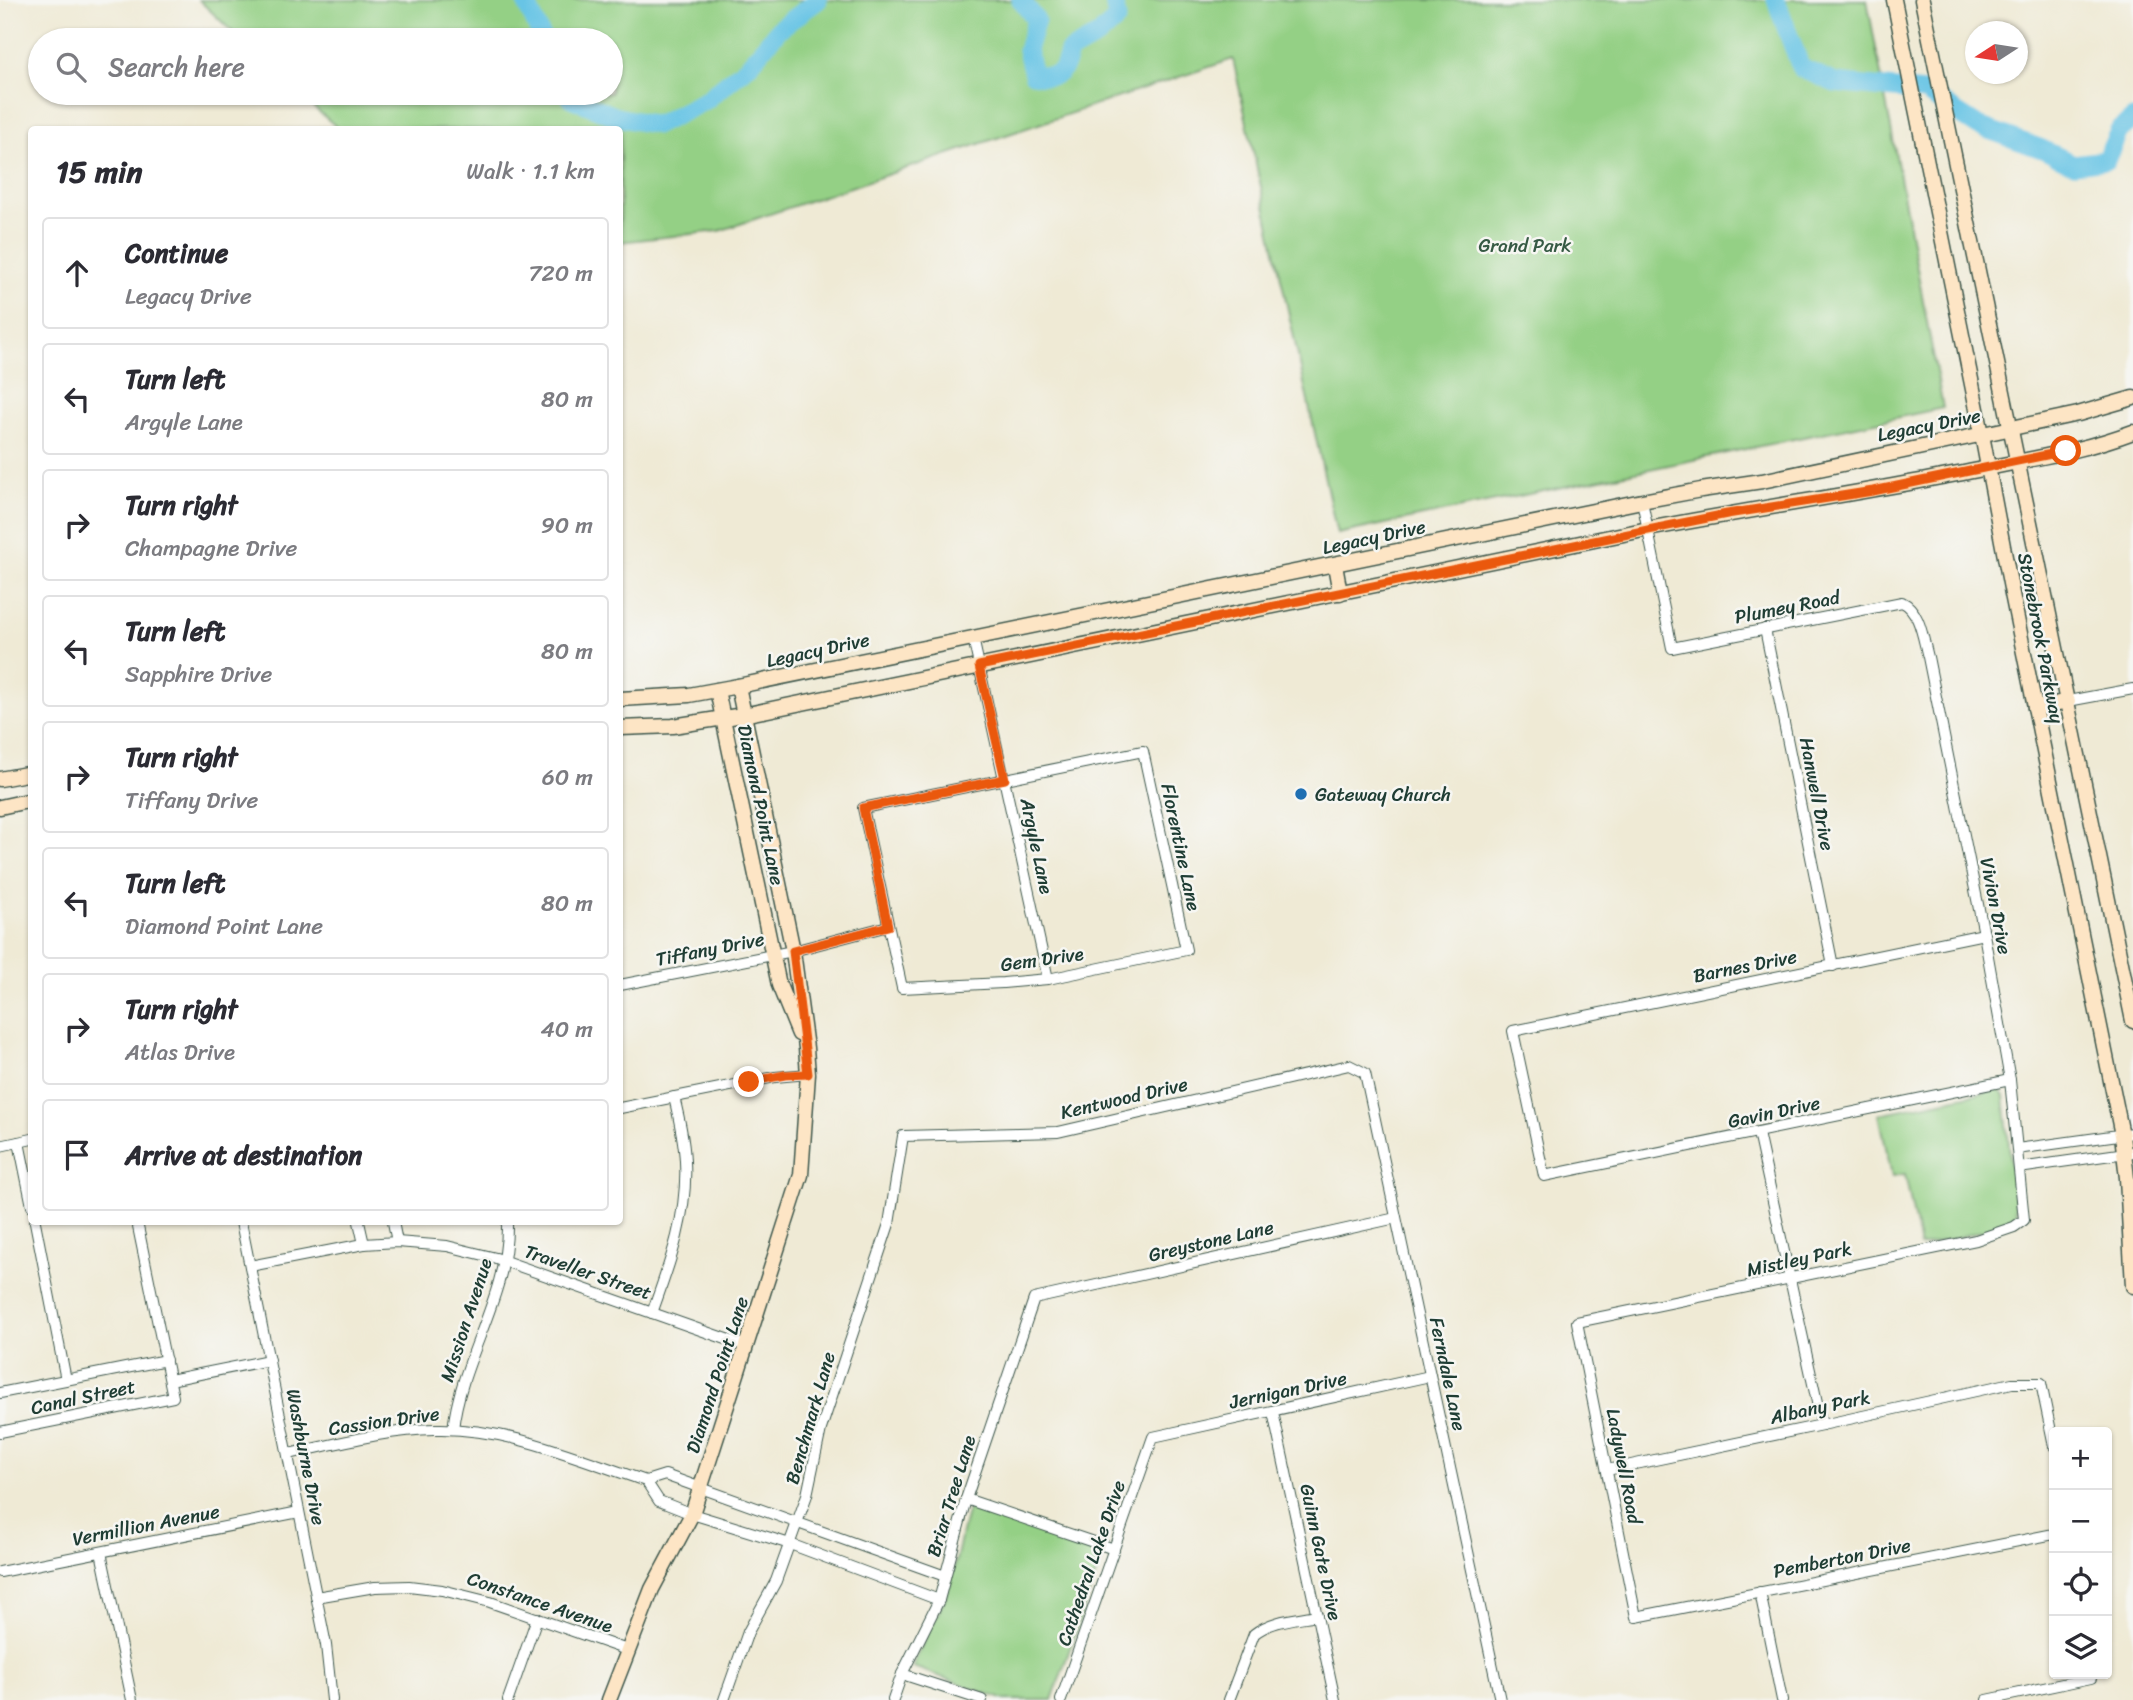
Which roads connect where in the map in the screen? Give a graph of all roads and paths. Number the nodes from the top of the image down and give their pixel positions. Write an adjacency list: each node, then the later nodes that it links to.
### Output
1 (1894, 0): 6 (main road, Stonebrook Parkway)
2 (1922, 0): 4 (main road, Stonebrook Parkway)
3 (2133, 398): 4 (main road, Legacy Drive)
4 (2010, 429): 6 (main road, Legacy Drive); 7 (main road, Stonebrook Parkway)
5 (2133, 432): 7 (main road)
6 (1982, 434): 8 (main road, Stonebrook Parkway); 9 (main road, Legacy Drive)
7 (2017, 462): 8 (main road); 21 (main road, Stonebrook Parkway)
8 (1989, 468): 10 (main road); 22 (main road, Stonebrook Parkway)
9 (1642, 501): 10 (street); 11 (main road, Legacy Drive)
10 (1648, 530): 12 (main road); 14 (street, Plumey Road)
11 (1335, 565): 12 (main road); 15 (main road, Legacy Drive)
12 (1340, 593): 16 (main road)
13 (1908, 604): 14 (street, Plumey Road); 32 (street, Vivion Drive)
14 (1765, 629): 36 (street, Hanwell Drive)
15 (974, 638): 16 (street, Argyle Lane); 17 (main road, Legacy Drive)
16 (979, 666): 23 (main road); 28 (street, Argyle Lane)
17 (738, 686): 19 (main road, Legacy Drive); 23 (main road, Diamond Point Lane)
18 (2133, 689): 21 (street)
19 (717, 690): 20 (main road, Legacy Drive); 24 (main road, Diamond Point Lane)
20 (623, 699)
21 (2068, 701): 22 (main road); 39 (main road, Stonebrook Parkway)
22 (2035, 708): 47 (main road, Stonebrook Parkway)
23 (743, 715): 24 (main road); 34 (main road, Diamond Point Lane)
24 (723, 719): 25 (main road); 35 (main road, Diamond Point Lane)
25 (623, 729)
26 (28, 774): 27 (main road)
27 (0, 779)
28 (1005, 779): 31 (street); 33 (street, Florentine Lane); 37 (street, Argyle Lane)
29 (28, 801): 30 (main road)
30 (0, 807)
31 (888, 926): 34 (street, Tiffany Drive); 37 (street, Gem Drive)
32 (1984, 934): 36 (street, Barnes Drive); 43 (street, Vivion Drive)
33 (1186, 950): 37 (street, Gem Drive)
34 (793, 951): 35 (street, Tiffany Drive); 40 (main road, Diamond Point Lane)
35 (773, 955): 38 (street, Tiffany Drive); 40 (main road, Diamond Point Lane)
36 (1833, 966): 55 (street, Barnes Drive)
37 (1048, 979)
38 (623, 984)
39 (2133, 1021)
40 (806, 1048): 42 (main road, Diamond Point Lane)
41 (1349, 1065): 48 (street, Kentwood Drive); 57 (street, Ferndale Lane)
42 (808, 1074): 44 (street); 74 (main road, Diamond Point Lane)
43 (2010, 1080): 46 (street, Gavin Drive); 52 (street, Vivion Drive)
44 (674, 1097): 45 (street); 72 (street)
45 (623, 1107)
46 (1758, 1133): 55 (street, Gavin Drive); 69 (street)
47 (2128, 1134): 52 (street); 53 (main road, Stonebrook Parkway)
48 (903, 1136): 94 (street, Benchmark Lane)
49 (28, 1140): 50 (street)
50 (19, 1142): 51 (street); 56 (street)
51 (0, 1146)
52 (2017, 1149): 54 (street, Vivion Drive)
53 (2129, 1153): 54 (street); 70 (main road, Stonebrook Parkway)
54 (2019, 1168): 58 (street, Vivion Drive)
55 (1544, 1177)
56 (28, 1186)
57 (1396, 1218): 71 (street, Greystone Lane); 77 (street, Ferndale Lane)
58 (2024, 1220): 69 (street, Mistley Park)
59 (35, 1225): 78 (street)
60 (138, 1225): 75 (street)
61 (242, 1225): 68 (street, Washburne Drive)
62 (360, 1225): 66 (street)
63 (394, 1225): 65 (street)
64 (507, 1225): 67 (street, Mission Avenue)
65 (397, 1242): 66 (street, Traveller Street); 67 (street, Traveller Street)
66 (364, 1244): 68 (street, Traveller Street)
67 (504, 1261): 72 (street, Traveller Street); 84 (street, Mission Avenue)
68 (250, 1266): 76 (street, Washburne Drive)
69 (1790, 1279): 73 (street, Mistley Park); 82 (street)
70 (2133, 1286)
71 (1034, 1299): 91 (street, Briar Tree Lane)
72 (652, 1313): 74 (street, Traveller Street)
73 (1577, 1322): 88 (street, Ladywell Road)
74 (746, 1346): 90 (main road, Diamond Point Lane)
75 (166, 1360): 78 (street, Canal Street); 79 (street)
76 (269, 1360): 79 (street); 87 (street, Washburne Drive)
77 (1430, 1376): 81 (street, Jernigan Drive); 120 (street, Ferndale Lane)
78 (66, 1380): 80 (street, Canal Street)
79 (170, 1380): 85 (street, Canal Street)
80 (0, 1393)
81 (1273, 1412): 86 (street, Jernigan Drive); 104 (street, Guinn Gate Drive)
82 (1822, 1425): 83 (street, Albany Park); 88 (street, Albany Park)
83 (2050, 1427)
84 (453, 1429): 87 (street, Cassion Drive); 89 (street, Cassion Drive)
85 (0, 1432)
86 (1153, 1437): 97 (street, Cathedral Lake Drive)
87 (288, 1454): 92 (street, Washburne Drive)
88 (1607, 1470): 105 (street, Ladywell Road)
89 (646, 1481): 90 (street, Cassion Drive); 93 (street, Cassion Drive)
90 (700, 1488): 93 (main road, Diamond Point Lane); 94 (street, Cassion Drive)
91 (966, 1499): 97 (street); 100 (street, Briar Tree Lane)
92 (299, 1512): 98 (street, Vermillion Avenue); 102 (street, Washburne Drive)
93 (692, 1514): 96 (street, Cassion Drive); 107 (main road, Diamond Point Lane)
94 (796, 1523): 96 (street, Benchmark Lane); 100 (street, Cassion Drive)
95 (2049, 1535): 101 (street, Pemberton Drive)
96 (790, 1544): 103 (street, Cassion Drive); 114 (street, Benchmark Lane)
97 (1114, 1549): 117 (street, Cathedral Lake Drive)
98 (101, 1552): 99 (street, Vermillion Avenue); 110 (street)
99 (0, 1572)
100 (945, 1576): 103 (street, Briar Tree Lane)
101 (1760, 1592): 105 (street, Pemberton Drive); 121 (street)
102 (317, 1597): 106 (street, Constance Avenue); 111 (street, Washburne Drive)
103 (939, 1600): 108 (street, Briar Tree Lane)
104 (1317, 1615): 118 (street); 119 (street, Guinn Gate Drive)
105 (1636, 1617)
106 (537, 1618): 107 (street, Constance Avenue); 112 (street)
107 (627, 1650): 113 (main road, Diamond Point Lane)
108 (902, 1674): 115 (street, Briar Tree Lane); 116 (street)
109 (2078, 1679): 122 (street)
110 (132, 1700)
111 (332, 1700)
112 (508, 1700)
113 (609, 1700)
114 (724, 1700)
115 (893, 1700)
116 (982, 1700)
117 (1061, 1700)
118 (1229, 1700)
119 (1335, 1700)
120 (1500, 1700)
121 (1782, 1700)
122 (1987, 1700)

